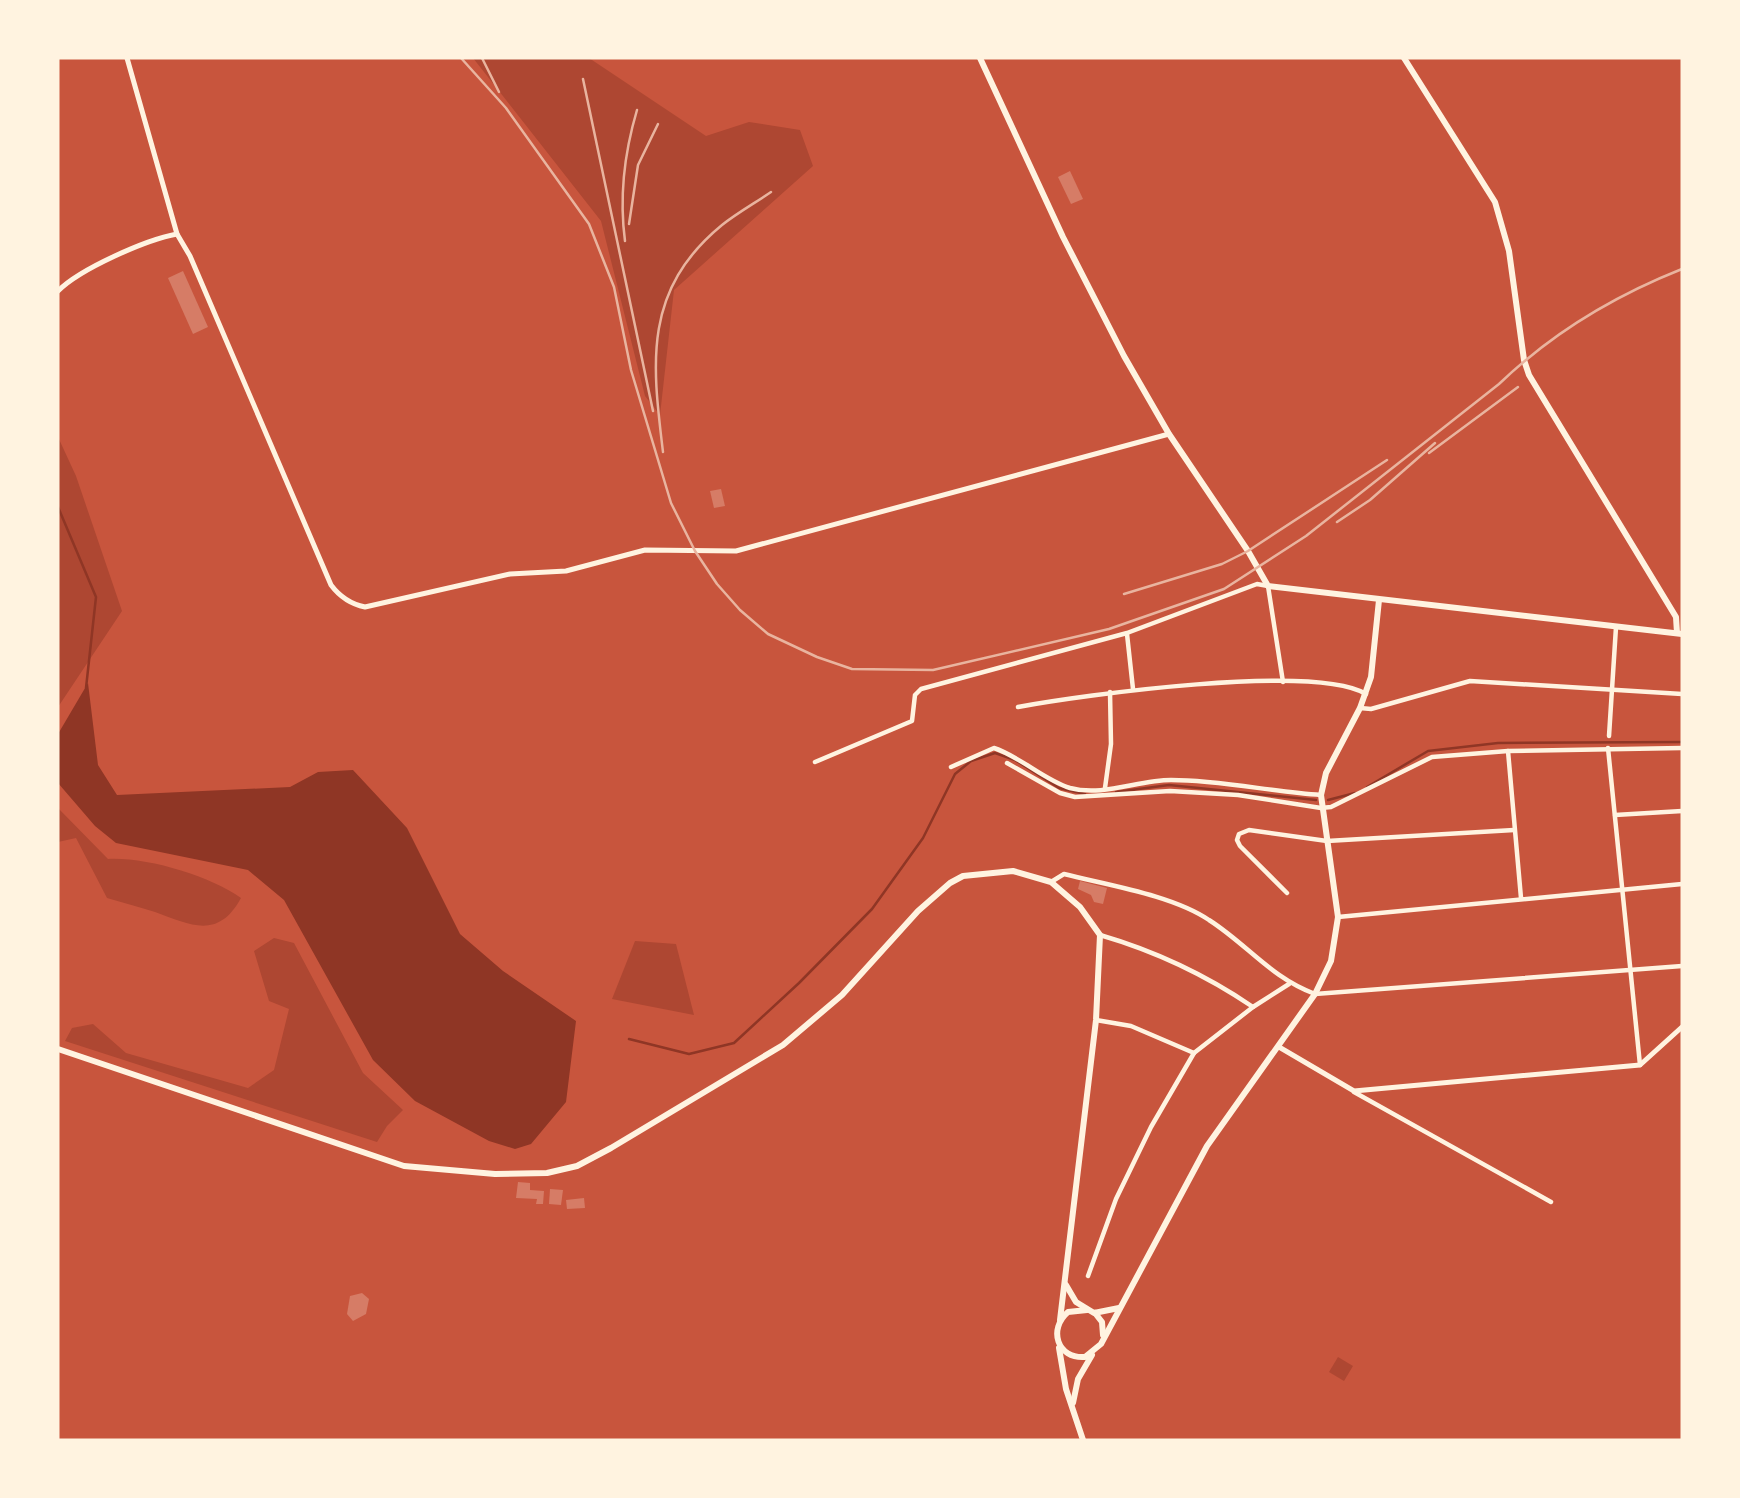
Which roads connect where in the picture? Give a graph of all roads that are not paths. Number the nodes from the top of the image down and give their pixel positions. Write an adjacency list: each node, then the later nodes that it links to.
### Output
1 (127, 58): 4 (street)
2 (980, 58): 6 (main road)
3 (1404, 58): 11 (main road)
4 (177, 234): 5 (street); 6 (street)
5 (58, 291)
6 (1169, 434): 7 (main road)
7 (1268, 586): 8 (main road); 10 (street); 12 (street)
8 (1379, 600): 9 (main road); 16 (main road)
9 (1616, 627): 11 (main road); 14 (street)
10 (1127, 634): 13 (street); 24 (street)
11 (1680, 634)
12 (1283, 682): 13 (street); 16 (street)
13 (1133, 689): 15 (street)
14 (1613, 690): 17 (street); 19 (street); 20 (street)
15 (1110, 692): 18 (street); 27 (street)
16 (1366, 694): 19 (main road)
17 (1682, 695)
18 (1018, 707)
19 (1360, 708): 28 (main road)
20 (1609, 736)
21 (1608, 748): 22 (street); 23 (street); 31 (street)
22 (1682, 748)
23 (1507, 751): 29 (street); 32 (street)
24 (815, 762)
25 (1007, 763): 29 (street)
26 (951, 767): 27 (street)
27 (1105, 788): 28 (street)
28 (1321, 795): 29 (main road)
29 (1321, 808): 33 (main road)
30 (1682, 811): 31 (street)
31 (1615, 815): 36 (street)
32 (1514, 830): 33 (street); 38 (street)
33 (1327, 841): 37 (street); 39 (main road)
34 (1051, 882): 40 (main road); 43 (street); 49 (main road)
35 (1682, 884): 36 (street)
36 (1624, 889): 38 (street); 42 (street)
37 (1287, 893)
38 (1521, 898): 39 (street)
39 (1338, 917): 44 (main road)
40 (1100, 935): 45 (street); 46 (main road)
41 (1682, 967): 42 (street)
42 (1629, 971): 44 (street); 51 (street)
43 (1289, 984): 44 (street); 45 (street)
44 (1315, 994): 48 (main road)
45 (1254, 1007): 50 (street)
46 (1096, 1020): 50 (street); 55 (main road)
47 (1682, 1027): 51 (street)
48 (1279, 1047): 52 (street); 56 (main road)
49 (58, 1049)
50 (1194, 1053): 54 (street)
51 (1640, 1065): 52 (street)
52 (1354, 1091): 53 (street)
53 (1551, 1202)
54 (1088, 1276)
55 (1066, 1285): 57 (main road); 58 (main road)
56 (1119, 1308): 57 (main road); 59 (main road)
57 (1091, 1311): 58 (main road); 59 (main road)
58 (1059, 1320): 60 (main road)
59 (1104, 1337): 61 (main road)
60 (1058, 1344): 61 (main road); 62 (main road)
61 (1092, 1354): 62 (main road)
62 (1073, 1409): 63 (main road)
63 (1083, 1440)

